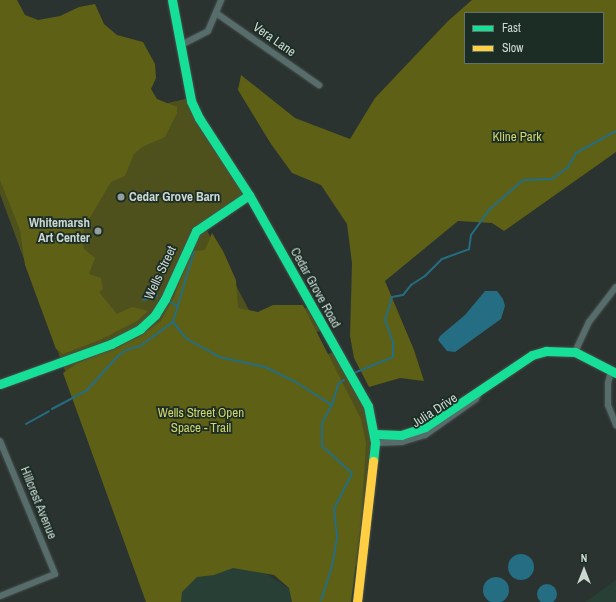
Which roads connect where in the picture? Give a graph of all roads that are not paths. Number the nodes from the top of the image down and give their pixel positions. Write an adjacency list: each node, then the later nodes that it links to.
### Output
1 (172, 0): 4 (street, Cedar Grove Road)
2 (221, 0): 3 (street)
3 (216, 13): 4 (street); 5 (street, Vera Lane)
4 (180, 45): 6 (street, Cedar Grove Road)
5 (319, 85)
6 (249, 195): 10 (street, Wells Street); 12 (street, Cedar Grove Road)
7 (616, 287): 8 (street)
8 (575, 352): 9 (street, Julia Drive); 12 (street, Julia Drive)
9 (613, 372): 11 (street)
10 (0, 384)
11 (616, 425)
12 (374, 439): 15 (street, Cedar Grove Road)
13 (0, 441): 14 (street, Hillcrest Avenue)
14 (0, 596)
15 (356, 602)

